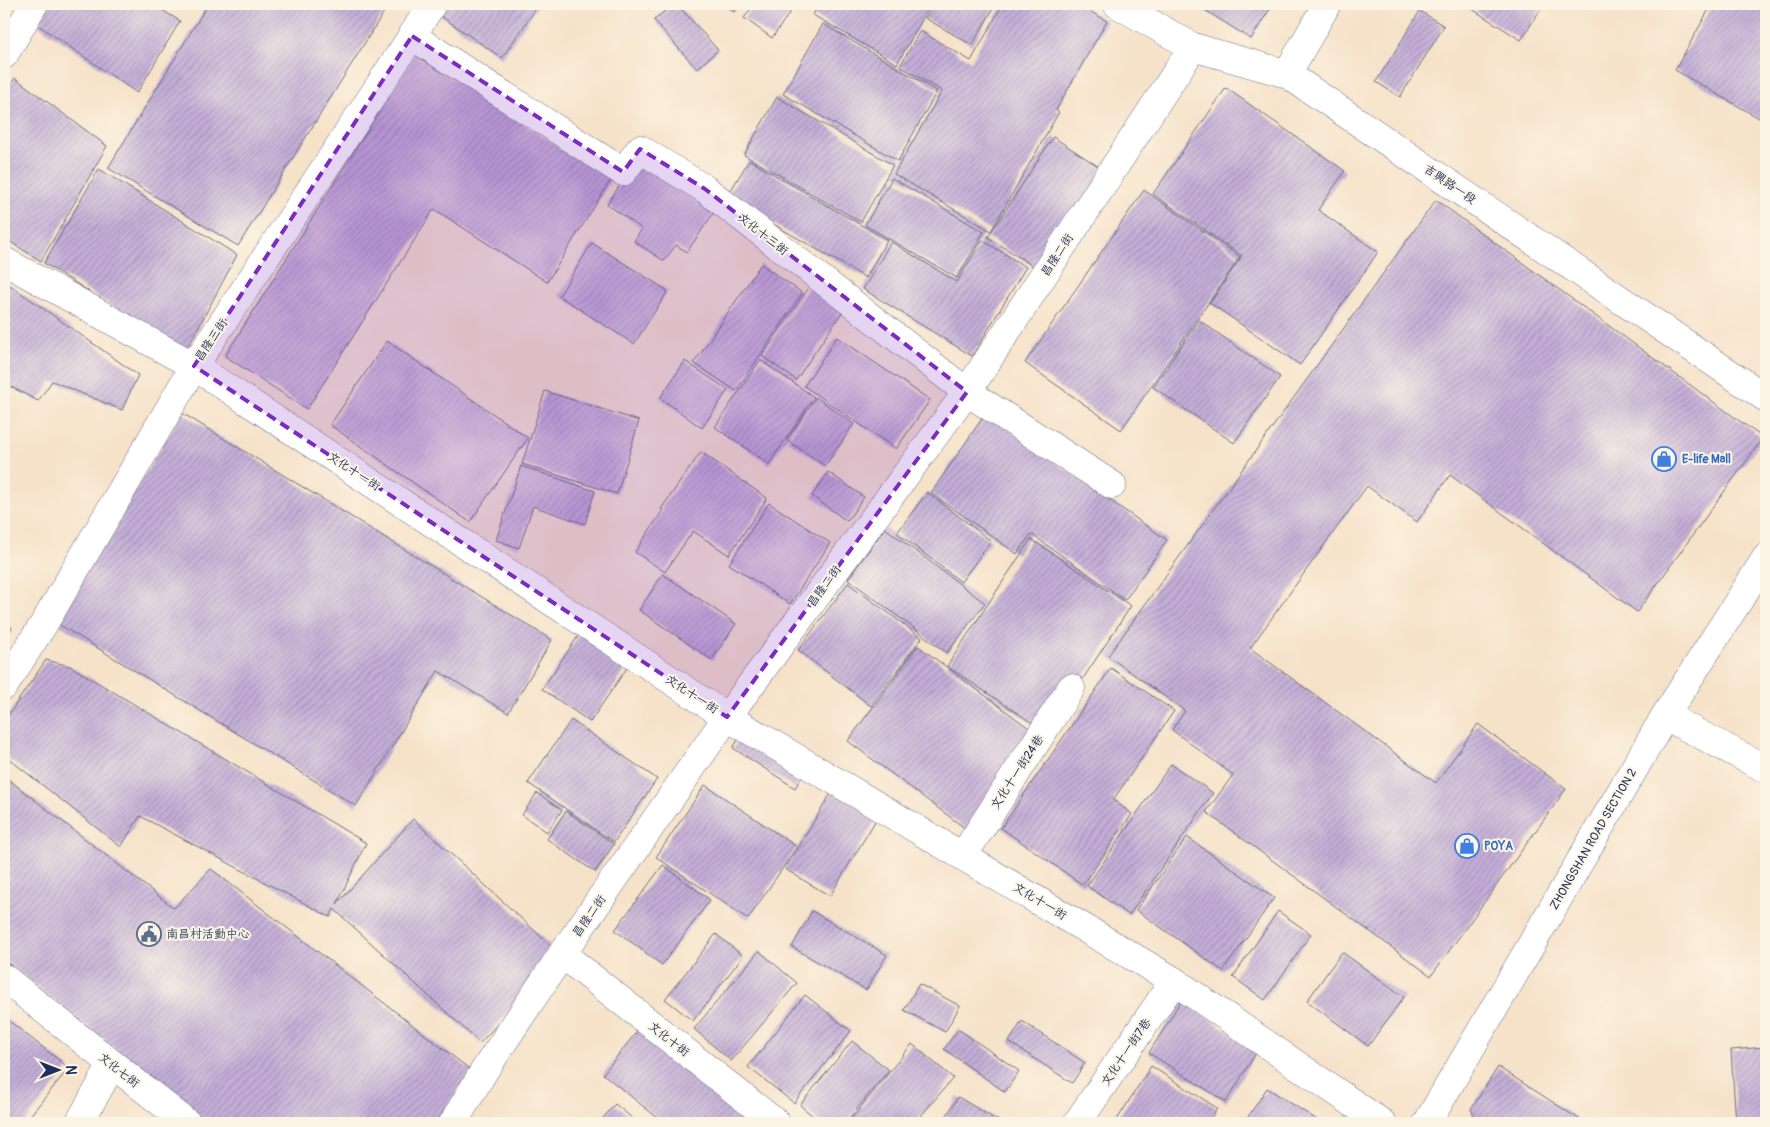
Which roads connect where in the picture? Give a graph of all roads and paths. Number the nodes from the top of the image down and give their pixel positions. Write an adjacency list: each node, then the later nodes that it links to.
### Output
1 (34, 4): 7 (street)
2 (432, 4): 5 (street, 昌隆三街)
3 (1118, 4): 6 (street, 吉興路一段)
4 (1327, 4): 8 (street)
5 (412, 36): 10 (street, 昌隆三街); 11 (street, 文化十三街)
6 (1193, 47): 8 (street, 吉興路一段); 11 (street, 昌隆二街)
7 (4, 55)
8 (1287, 74): 12 (street, 吉興路一段)
9 (4, 261): 10 (street, 文化十一街)
10 (194, 366): 15 (street, 昌隆三街); 18 (street, 文化十一街)
11 (967, 392): 13 (street, 文化十三街); 18 (street, 昌隆二街)
12 (1766, 398)
13 (1112, 485)
14 (1766, 558): 17 (street, ZHONGSHAN ROAD SECTION 2)
15 (4, 686)
16 (1071, 688): 20 (street, 文化十一街24巷)
17 (1665, 716): 19 (street); 31 (street, ZHONGSHAN ROAD SECTION 2)
18 (728, 718): 20 (street, 文化十一街); 21 (street, 昌隆二街)
19 (1766, 769)
20 (963, 856): 23 (street, 文化十一街)
21 (562, 954): 27 (street, 昌隆二街); 28 (street, 文化十街)
22 (4, 978): 24 (street, 文化七街)
23 (1174, 981): 29 (street, 文化十一街7巷); 30 (street, 文化十一街)
24 (112, 1065): 25 (street); 26 (street, 文化七街)
25 (79, 1123)
26 (187, 1123)
27 (453, 1123)
28 (776, 1123)
29 (1077, 1123)
30 (1382, 1123)
31 (1427, 1123)

